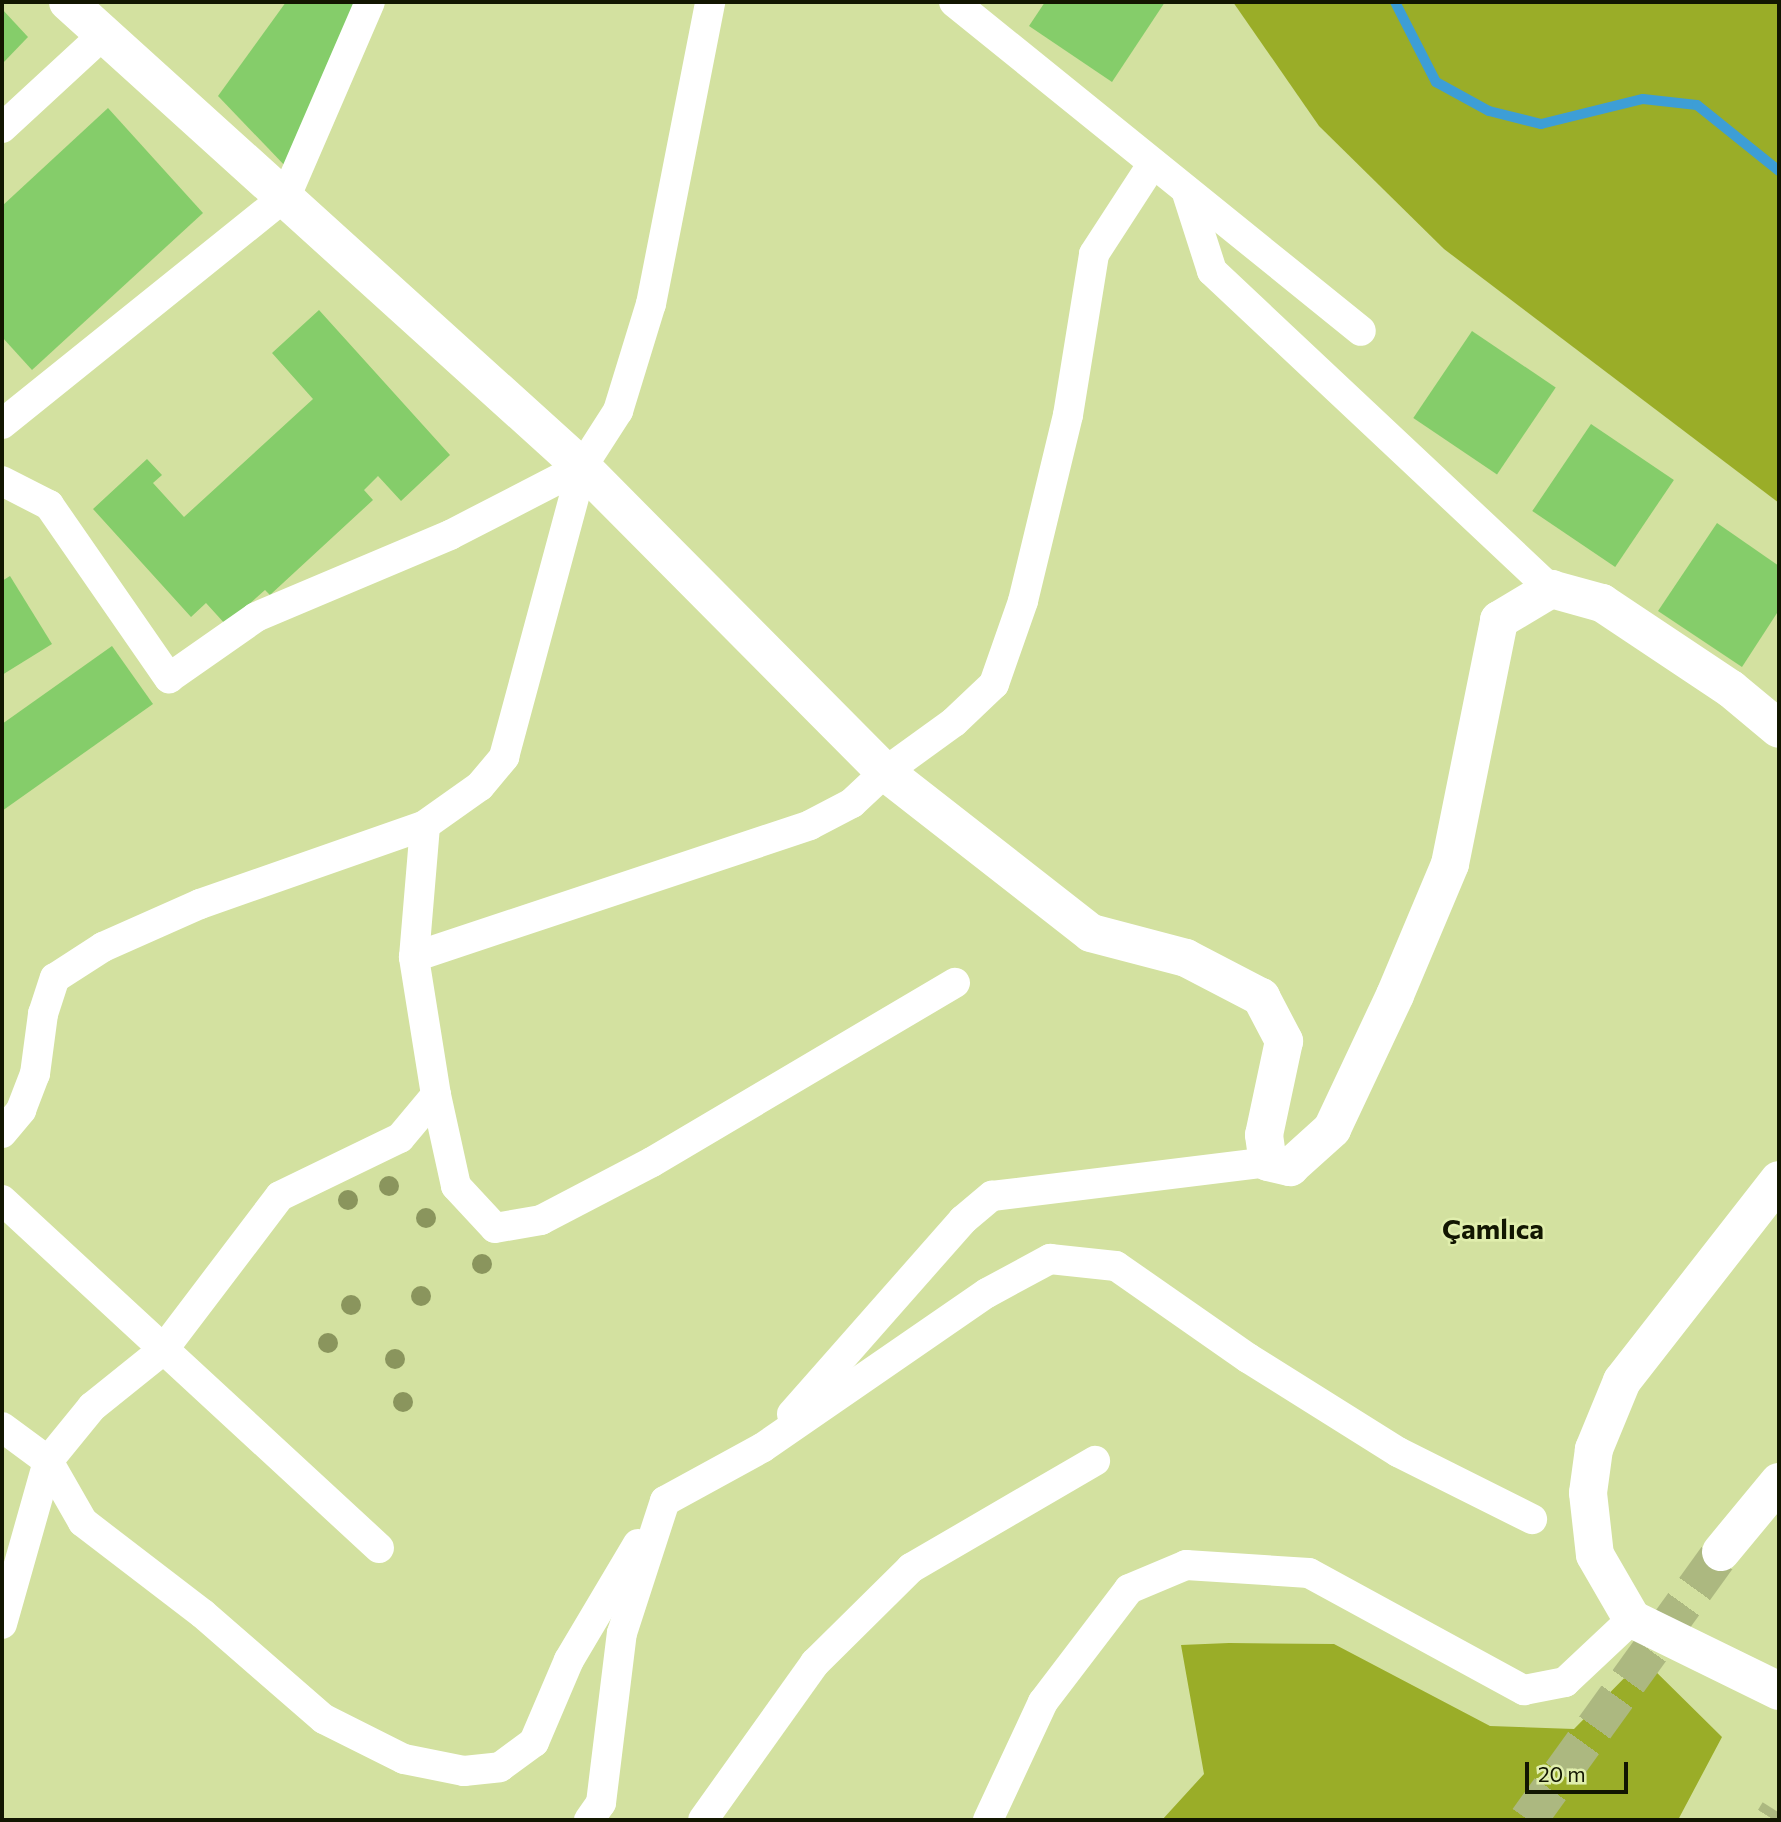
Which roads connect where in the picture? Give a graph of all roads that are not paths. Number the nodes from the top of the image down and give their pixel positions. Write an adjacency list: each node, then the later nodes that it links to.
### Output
1 (68, 2): 5 (main road)
2 (370, 2): 9 (street)
3 (710, 2): 12 (street)
4 (954, 2): 7 (street)
5 (104, 34): 6 (street); 9 (main road)
6 (2, 128)
7 (1153, 163): 8 (street); 16 (street)
8 (1186, 190): 10 (street); 14 (street)
9 (286, 196): 11 (street); 12 (main road)
10 (1361, 331)
11 (2, 424)
12 (582, 467): 13 (street); 16 (main road); 17 (street)
13 (2, 481)
14 (1551, 589): 15 (main road); 22 (main road)
15 (1779, 729)
16 (885, 772): 18 (street); 22 (main road)
17 (425, 825): 18 (street); 21 (street)
18 (414, 957): 20 (street)
19 (955, 983): 20 (street)
20 (436, 1095): 25 (street)
21 (2, 1133)
22 (1268, 1162): 27 (street)
23 (1779, 1180): 35 (main road)
24 (2, 1200): 25 (street)
25 (163, 1350): 28 (street); 33 (street)
26 (2, 1427): 28 (street)
27 (762, 1448): 31 (street); 32 (street)
28 (48, 1461): 31 (street); 36 (street)
29 (1095, 1461): 39 (street)
30 (1779, 1482): 34 (main road)
31 (665, 1501): 38 (street)
32 (1532, 1519)
33 (379, 1548)
34 (1721, 1552)
35 (1632, 1619): 37 (main road); 40 (street)
36 (2, 1624)
37 (1779, 1691)
38 (589, 1820)
39 (704, 1820)
40 (988, 1820)

